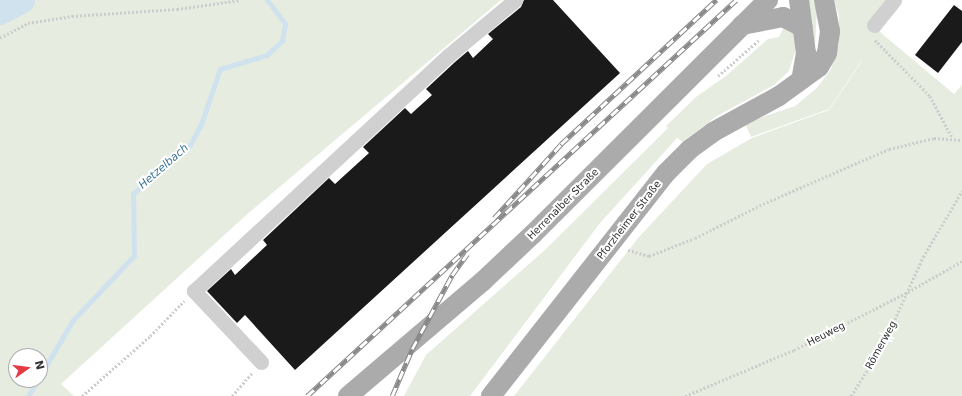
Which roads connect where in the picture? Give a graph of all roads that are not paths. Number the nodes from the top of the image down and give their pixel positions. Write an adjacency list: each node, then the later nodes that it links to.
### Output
1 (516, 0): 10 (lane)
2 (768, 0): 6 (main road, Herrenalber Straße)
3 (799, 0): 8 (main road)
4 (824, 0): 9 (main road, Pforzheimer Straße)
5 (894, 0): 7 (lane)
6 (742, 25): 8 (main road); 11 (main road, Herrenalber Straße)
7 (874, 25)
8 (803, 27): 9 (main road)
9 (801, 80): 12 (main road, Pforzheimer Straße)
10 (261, 362)
11 (348, 396)
12 (491, 396)

